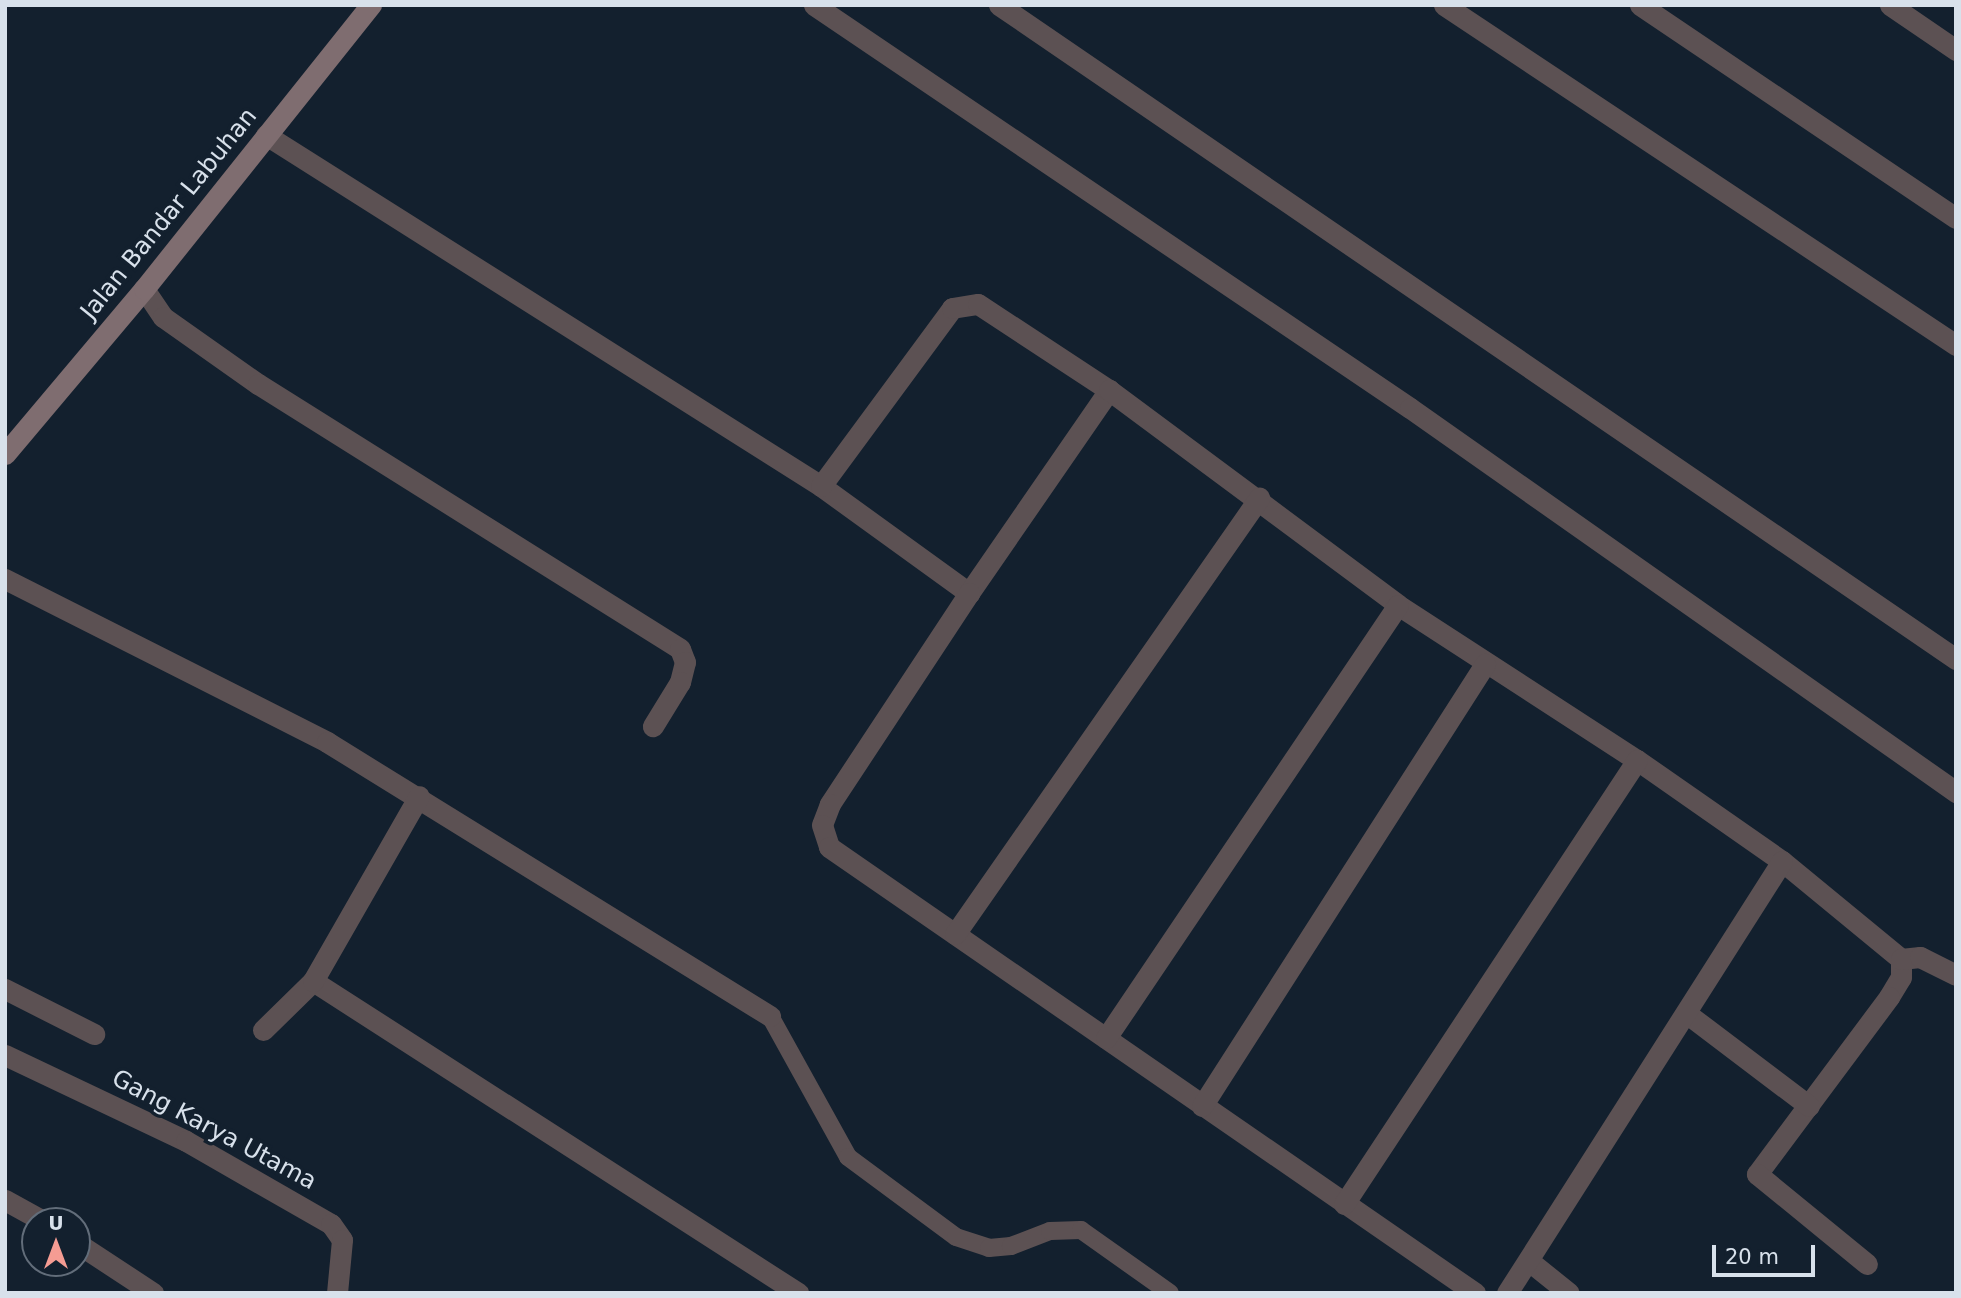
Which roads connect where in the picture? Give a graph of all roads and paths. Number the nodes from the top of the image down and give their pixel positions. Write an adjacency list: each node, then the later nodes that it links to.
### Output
1 (814, 5): 23 (street)
2 (999, 5): 19 (street)
3 (1444, 5): 11 (street)
4 (1640, 5): 9 (street)
5 (1890, 5): 7 (street)
6 (362, 8): 8 (main road, Jalan Bandar Labuhan)
7 (1956, 50)
8 (266, 135): 10 (main road, Jalan Bandar Labuhan); 14 (street)
9 (1956, 218)
10 (144, 289): 13 (main road, Jalan Bandar Labuhan); 21 (street)
11 (1956, 345)
12 (1110, 390): 14 (street); 15 (street); 17 (street)
13 (5, 454)
14 (821, 486): 17 (street)
15 (1259, 498): 18 (street); 26 (street)
16 (5, 579): 24 (street)
17 (969, 593): 26 (street)
18 (1398, 605): 20 (street); 35 (street)
19 (1956, 659)
20 (1485, 664): 22 (street); 37 (street)
21 (653, 726)
22 (1637, 760): 25 (street); 40 (street)
23 (1956, 792)
24 (419, 796): 29 (street); 32 (street)
25 (1782, 861): 27 (street); 31 (street)
26 (955, 934): 35 (street)
27 (1901, 959): 28 (street); 38 (street)
28 (1956, 975)
29 (313, 981): 33 (street); 47 (street)
30 (5, 989): 34 (street)
31 (1685, 1013): 38 (street); 43 (street)
32 (770, 1016): 48 (lane)
33 (263, 1030)
34 (94, 1034)
35 (1106, 1038): 37 (street)
36 (5, 1055): 46 (street, Gang Karya Utama)
37 (1202, 1106): 40 (street)
38 (1809, 1106): 44 (street)
39 (5, 1200): 41 (street)
40 (1344, 1204): 49 (street)
41 (21, 1209)
42 (91, 1252): 45 (street)
43 (1529, 1261): 50 (street); 51 (street)
44 (1867, 1264)
45 (153, 1293)
46 (337, 1293)
47 (798, 1293)
48 (1170, 1293)
49 (1475, 1293)
50 (1507, 1293)
51 (1569, 1293)

